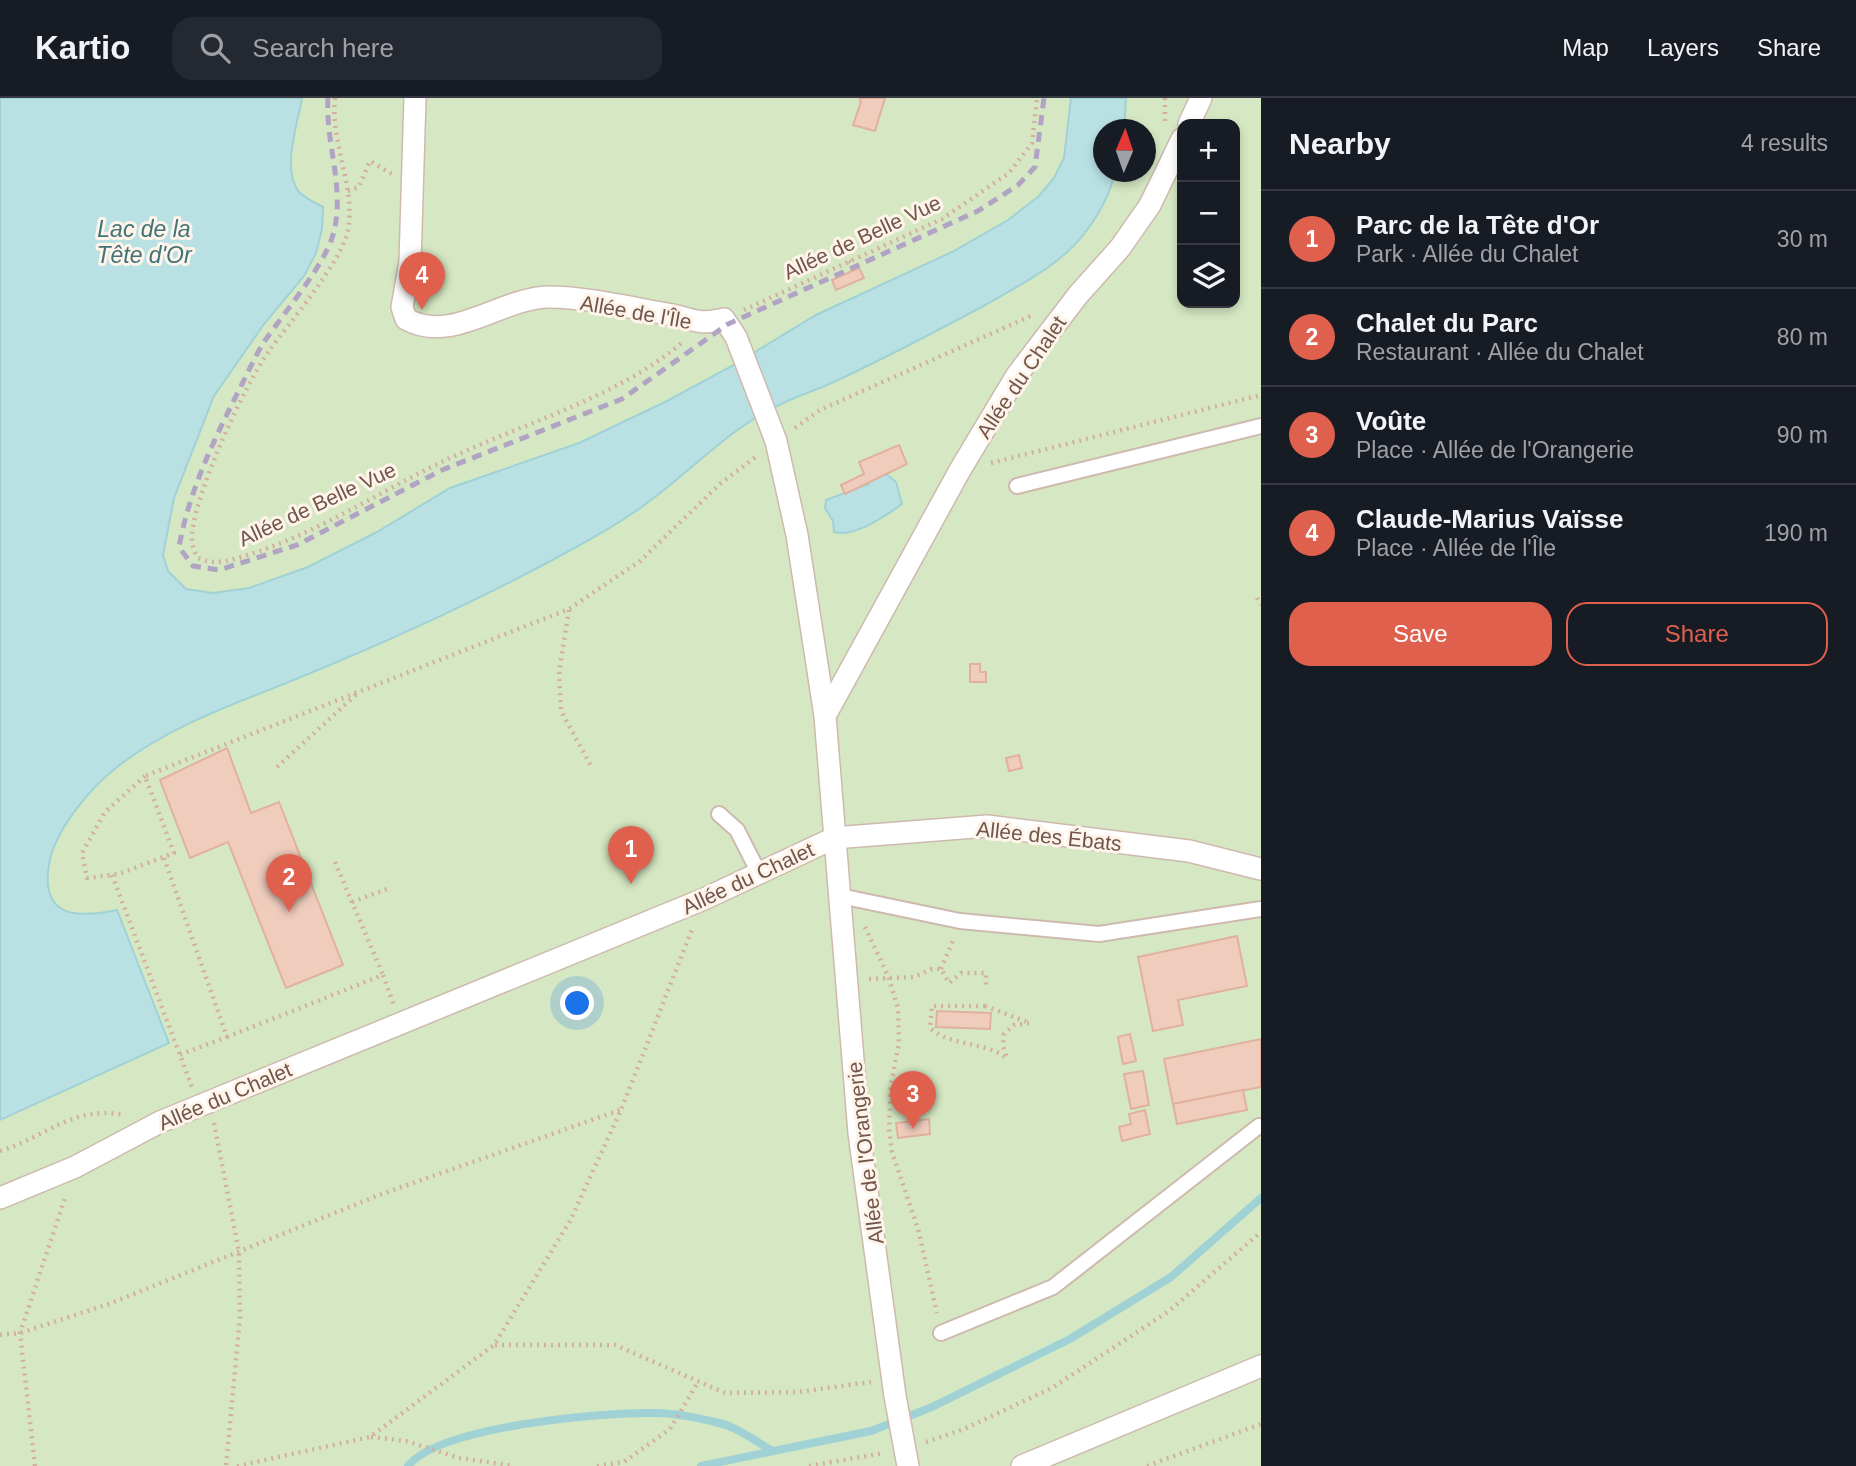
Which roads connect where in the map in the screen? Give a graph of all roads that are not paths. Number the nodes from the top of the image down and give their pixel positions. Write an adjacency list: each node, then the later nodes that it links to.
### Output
1 (415, 98): 7 (street, Allée de l'Île)
2 (1201, 98): 3 (street)
3 (1191, 119)
4 (1177, 149): 7 (street, Allée du Chalet)
5 (1261, 426): 6 (lane)
6 (1017, 486)
7 (825, 716): 9 (street, Allée du Chalet)
8 (719, 814): 11 (lane)
9 (834, 838): 10 (street, Allée des Ébats); 11 (street, Allée du Chalet); 12 (street, Allée de l'Orangerie)
10 (1261, 869)
11 (759, 873): 15 (street, Allée du Chalet)
12 (840, 896): 13 (lane); 18 (street, Allée de l'Orangerie)
13 (1261, 909)
14 (1259, 1126): 16 (lane)
15 (0, 1198)
16 (941, 1333)
17 (1261, 1366): 19 (street)
18 (905, 1450)
19 (1022, 1466)

